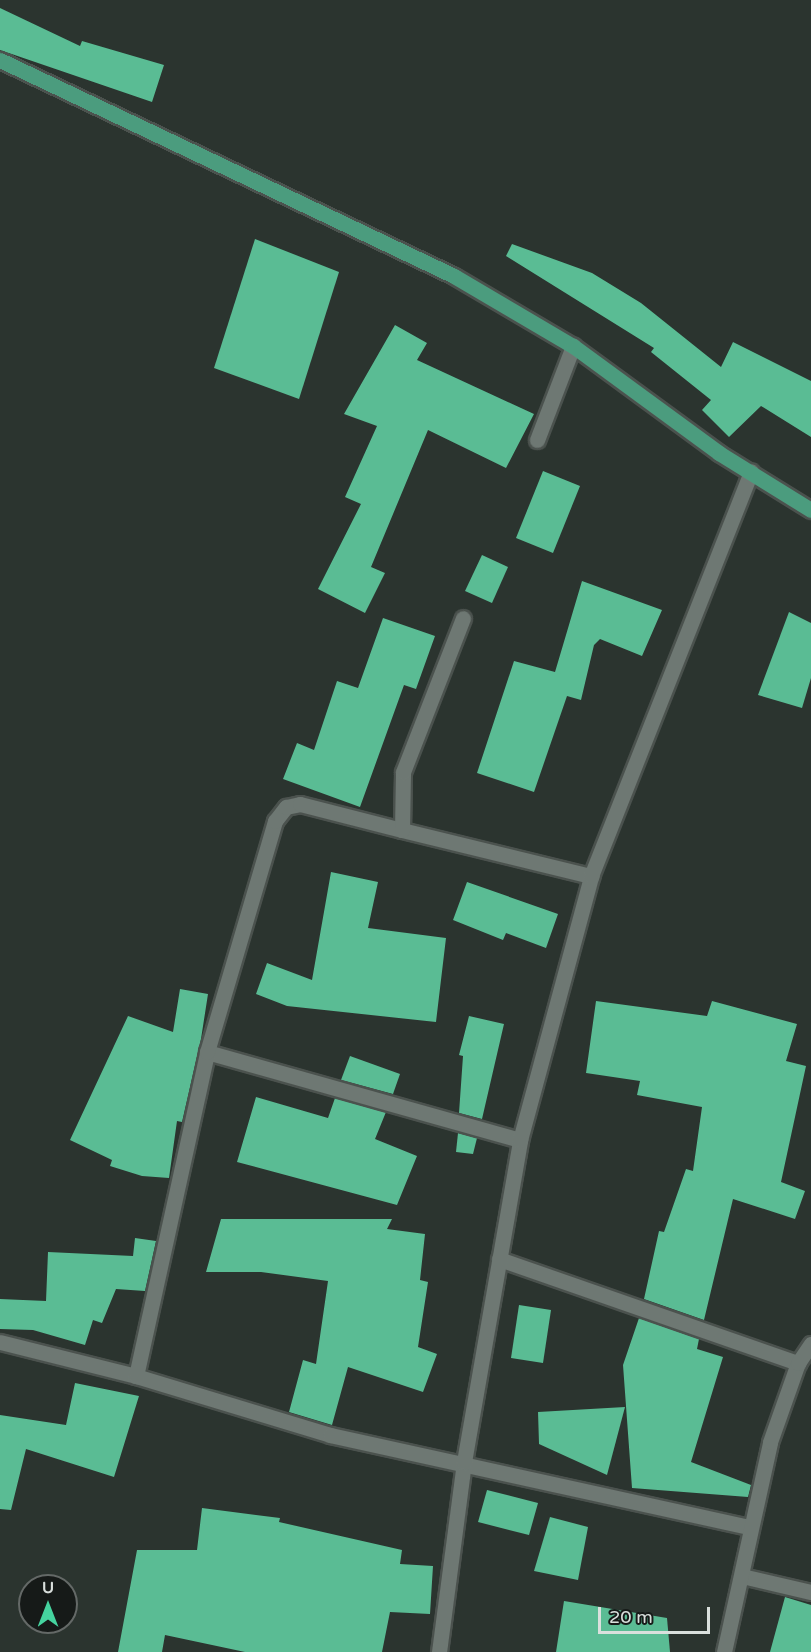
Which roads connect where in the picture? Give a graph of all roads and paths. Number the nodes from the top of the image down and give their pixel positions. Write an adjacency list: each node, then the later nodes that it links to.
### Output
1 (0, 60): 2 (main road)
2 (573, 346): 3 (street); 4 (main road)
3 (537, 440)
4 (751, 472): 5 (main road); 8 (street)
5 (811, 510)
6 (463, 618): 7 (street)
7 (402, 830): 8 (street); 9 (street)
8 (591, 876): 10 (street)
9 (207, 1052): 10 (street); 15 (street)
10 (520, 1140): 11 (street)
11 (500, 1259): 14 (street); 16 (street)
12 (0, 1342): 15 (street)
13 (811, 1344): 14 (street)
14 (798, 1363): 17 (street)
15 (136, 1376): 16 (street)
16 (464, 1462): 17 (street); 20 (street)
17 (750, 1527): 18 (street)
18 (742, 1576): 19 (street); 21 (street)
19 (811, 1592)
20 (439, 1652)
21 (724, 1652)

